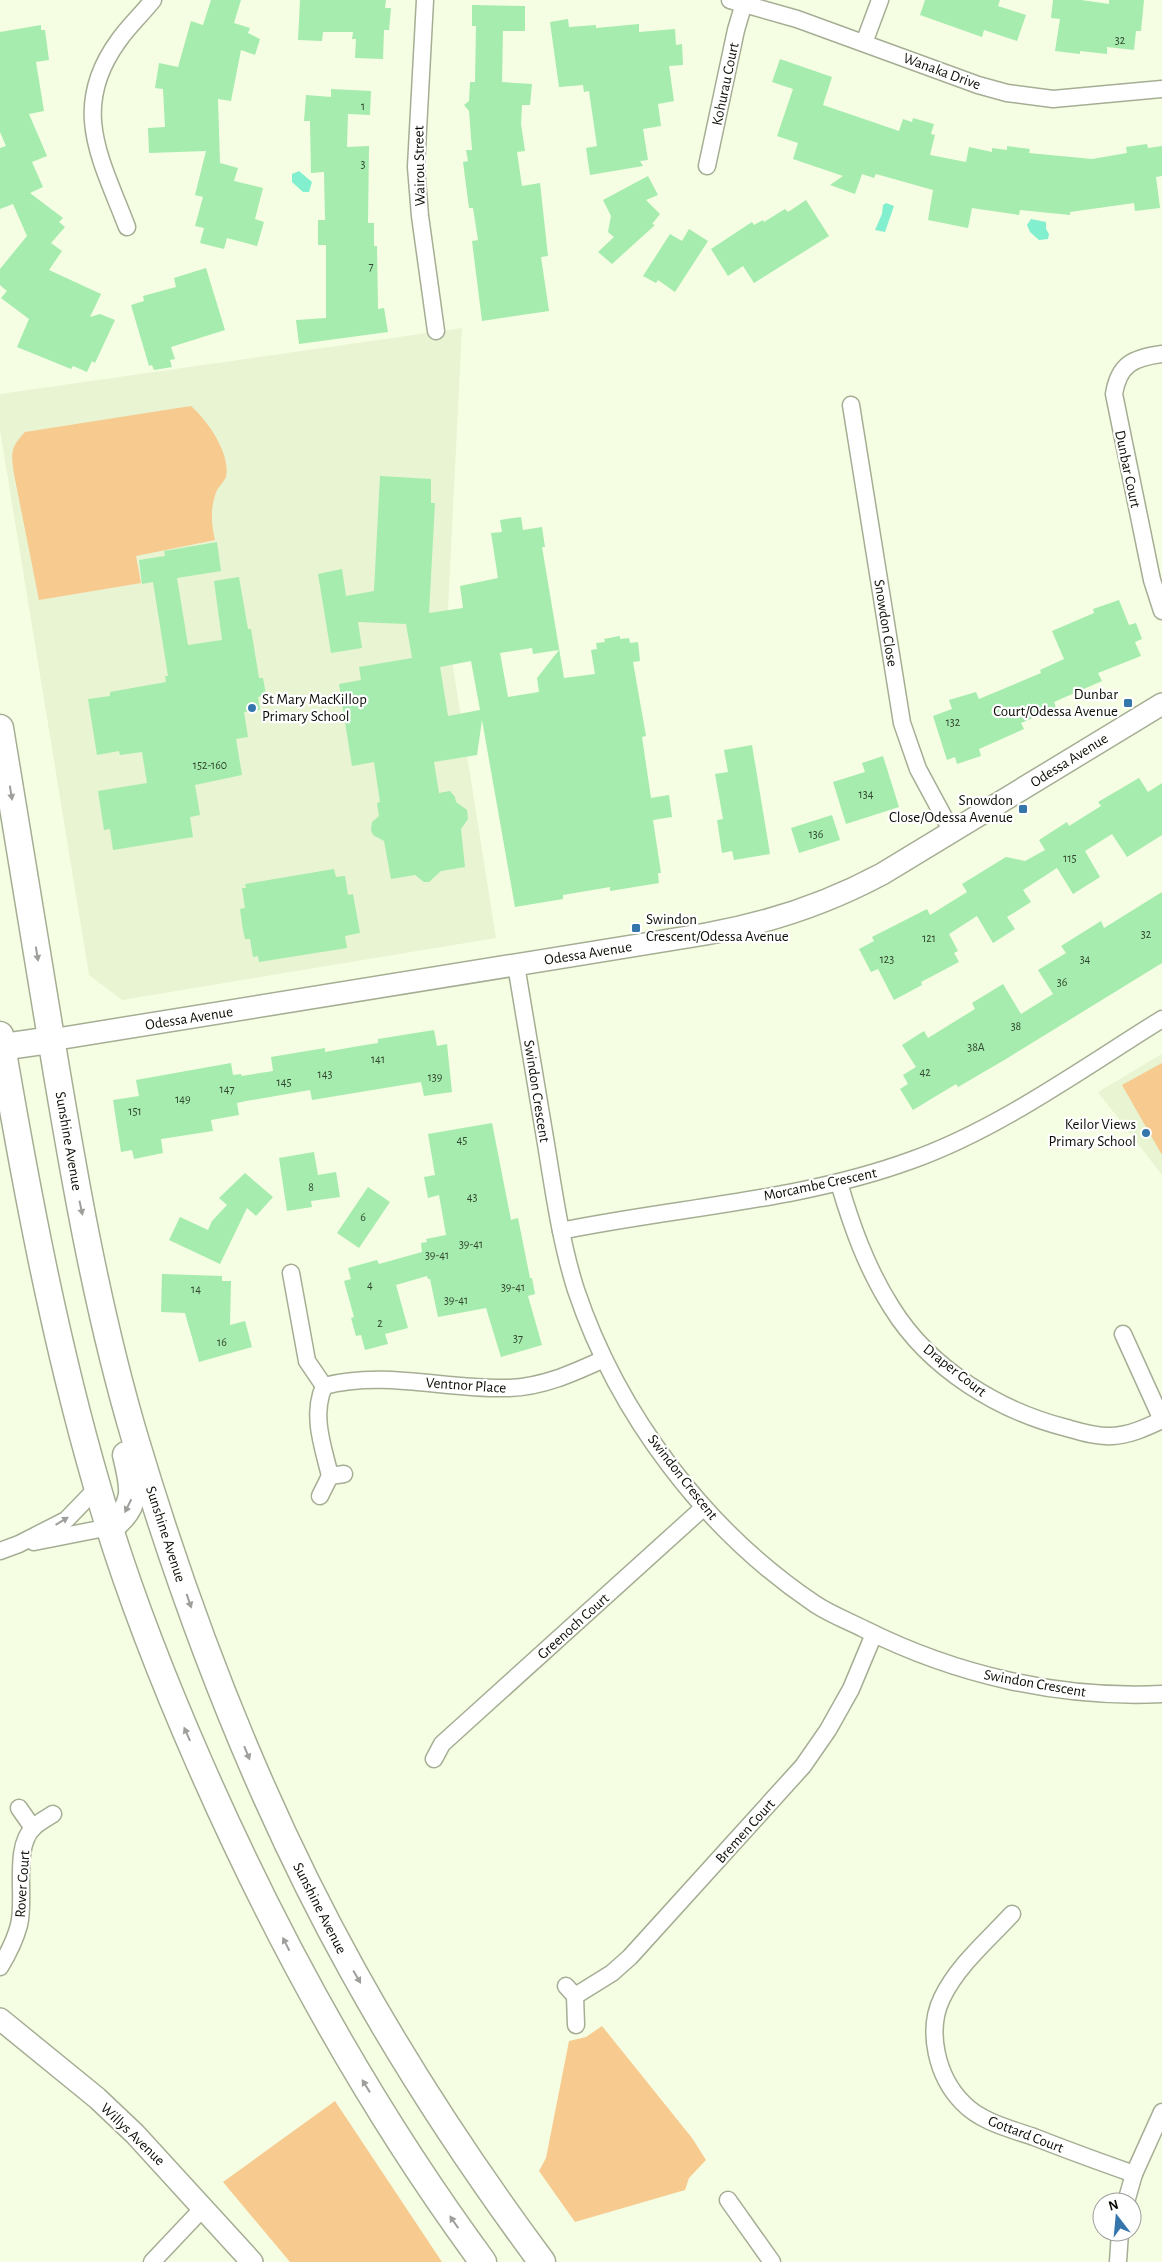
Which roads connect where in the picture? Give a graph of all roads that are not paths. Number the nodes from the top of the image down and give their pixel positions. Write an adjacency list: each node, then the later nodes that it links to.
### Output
1 (154, 0): 8 (street)
2 (425, 0): 9 (street, Wairou Street)
3 (880, 0): 5 (street)
4 (737, 1): 5 (street, Wanaka Drive); 7 (street, Kohurau Court)
5 (864, 43): 6 (street, Wanaka Drive)
6 (1162, 89)
7 (708, 166)
8 (127, 227)
9 (436, 331)
10 (1162, 354): 12 (street, Dunbar Court)
11 (851, 405): 15 (street, Snowdon Close)
12 (1162, 611)
13 (1162, 704): 15 (street, Odessa Avenue)
14 (0, 728): 18 (main road, Sunshine Avenue, one-way to 18)
15 (952, 832): 16 (street, Odessa Avenue)
16 (516, 965): 18 (street, Odessa Avenue); 21 (street, Swindon Crescent)
17 (1162, 1019): 20 (street, Morcambe Crescent)
18 (51, 1040): 19 (main road); 23 (main road, Sunshine Avenue, one-way to 23)
19 (1, 1041): 28 (main road)
20 (839, 1183): 21 (street, Morcambe Crescent); 27 (street, Draper Court)
21 (561, 1231): 25 (street, Swindon Crescent)
22 (291, 1273): 26 (street)
23 (102, 1304): 31 (main road, one-way to 31); 53 (main road, Sunshine Avenue, one-way to 53)
24 (1123, 1334): 27 (street, Draper Court)
25 (604, 1360): 26 (street, Ventnor Place); 30 (street, Swindon Crescent)
26 (324, 1386): 29 (street)
27 (1162, 1420)
28 (98, 1488): 31 (main road); 32 (street, one-way to 28)
29 (320, 1496)
30 (703, 1508): 34 (street, Swindon Crescent); 36 (street, Greenoch Court)
31 (110, 1527): 32 (street); 52 (main road, one-way to 31)
32 (19, 1544): 33 (street)
33 (0, 1551)
34 (874, 1634): 35 (street, Swindon Crescent); 43 (street, Bremen Court)
35 (1162, 1694)
36 (434, 1759)
37 (19, 1808): 39 (street)
38 (53, 1814): 39 (street)
39 (33, 1828): 41 (street, Rover Court)
40 (1012, 1914): 45 (street, Gottard Court)
41 (0, 1967)
42 (0, 2019): 48 (street, Willys Avenue)
43 (576, 2025)
44 (1162, 2112): 45 (street)
45 (1134, 2174): 46 (street)
46 (1129, 2192)
47 (728, 2200): 54 (street)
48 (204, 2207): 50 (street); 51 (street, Willys Avenue)
49 (1119, 2242): 55 (street)
50 (152, 2262)
51 (252, 2262)
52 (483, 2262)
53 (542, 2262)
54 (772, 2262)
55 (1118, 2262)

